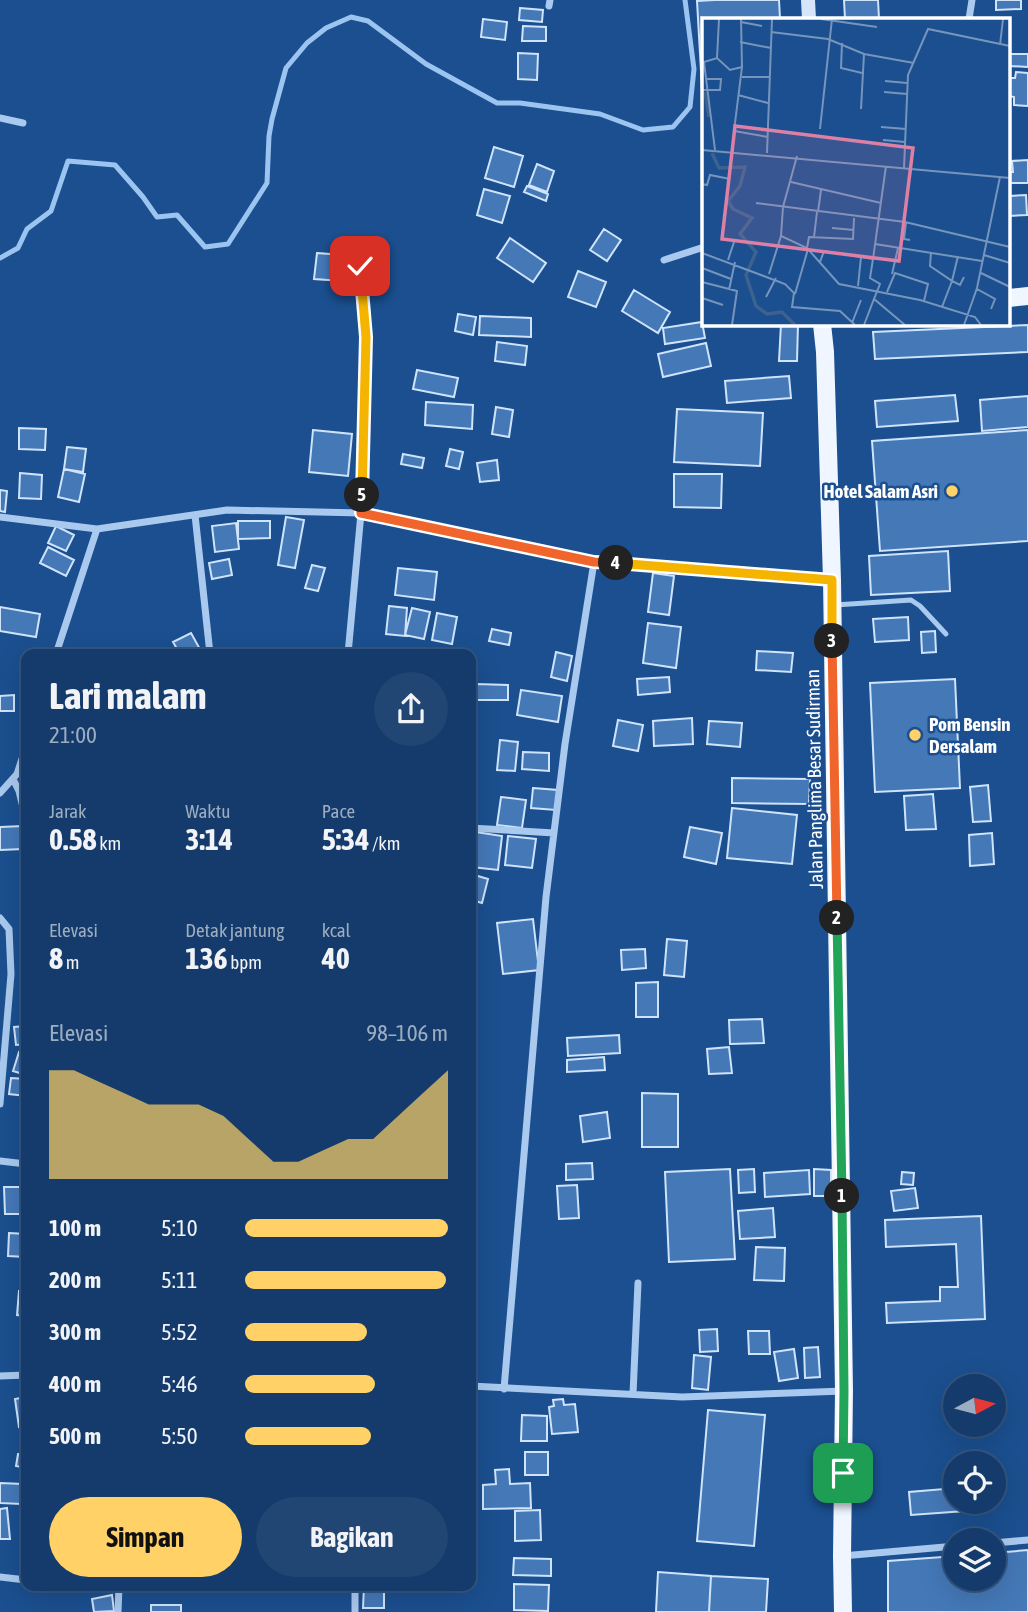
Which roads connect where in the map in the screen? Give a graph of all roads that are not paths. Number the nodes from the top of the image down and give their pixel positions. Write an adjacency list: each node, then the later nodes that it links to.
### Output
1 (808, 0): 3 (main road)
2 (972, 0): 4 (street)
3 (810, 18)
4 (968, 18)
5 (0, 118): 6 (street)
6 (23, 123)
7 (702, 248): 8 (street)
8 (664, 260)
9 (360, 266): 13 (street)
10 (1028, 296): 11 (main road)
11 (1010, 298)
12 (822, 326): 18 (main road, Jalan Panglima Besar Sudirman)
13 (361, 513): 14 (street); 17 (street); 23 (street)
14 (195, 515): 16 (street); 22 (street)
15 (0, 517): 16 (street)
16 (97, 529): 21 (street)
17 (594, 562): 18 (street); 29 (street)
18 (832, 580): 19 (main road, Jalan Panglima Besar Sudirman)
19 (832, 605): 20 (lane); 39 (main road, Jalan Panglima Besar Sudirman)
20 (946, 634)
21 (58, 649)
22 (209, 649)
23 (348, 649)
24 (21, 759): 25 (street)
25 (13, 779): 26 (street); 27 (street)
26 (0, 793)
27 (21, 799)
28 (476, 828): 29 (street)
29 (554, 833): 38 (street)
30 (0, 918): 31 (street)
31 (0, 1104)
32 (0, 1161): 33 (street)
33 (21, 1163)
34 (638, 1283): 40 (street)
35 (21, 1375): 36 (street)
36 (0, 1376)
37 (476, 1386): 38 (street)
38 (504, 1389): 40 (street)
39 (844, 1391): 40 (street); 44 (main road, Jalan Panglima Besar Sudirman)
40 (633, 1394)
41 (1028, 1540): 42 (street)
42 (1006, 1541)
43 (943, 1547): 44 (street)
44 (842, 1556): 51 (main road, Jalan Panglima Besar Sudirman)
45 (0, 1577): 46 (street)
46 (21, 1579)
47 (119, 1591): 49 (street)
48 (355, 1591): 50 (street)
49 (118, 1612)
50 (355, 1612)
51 (843, 1612)

